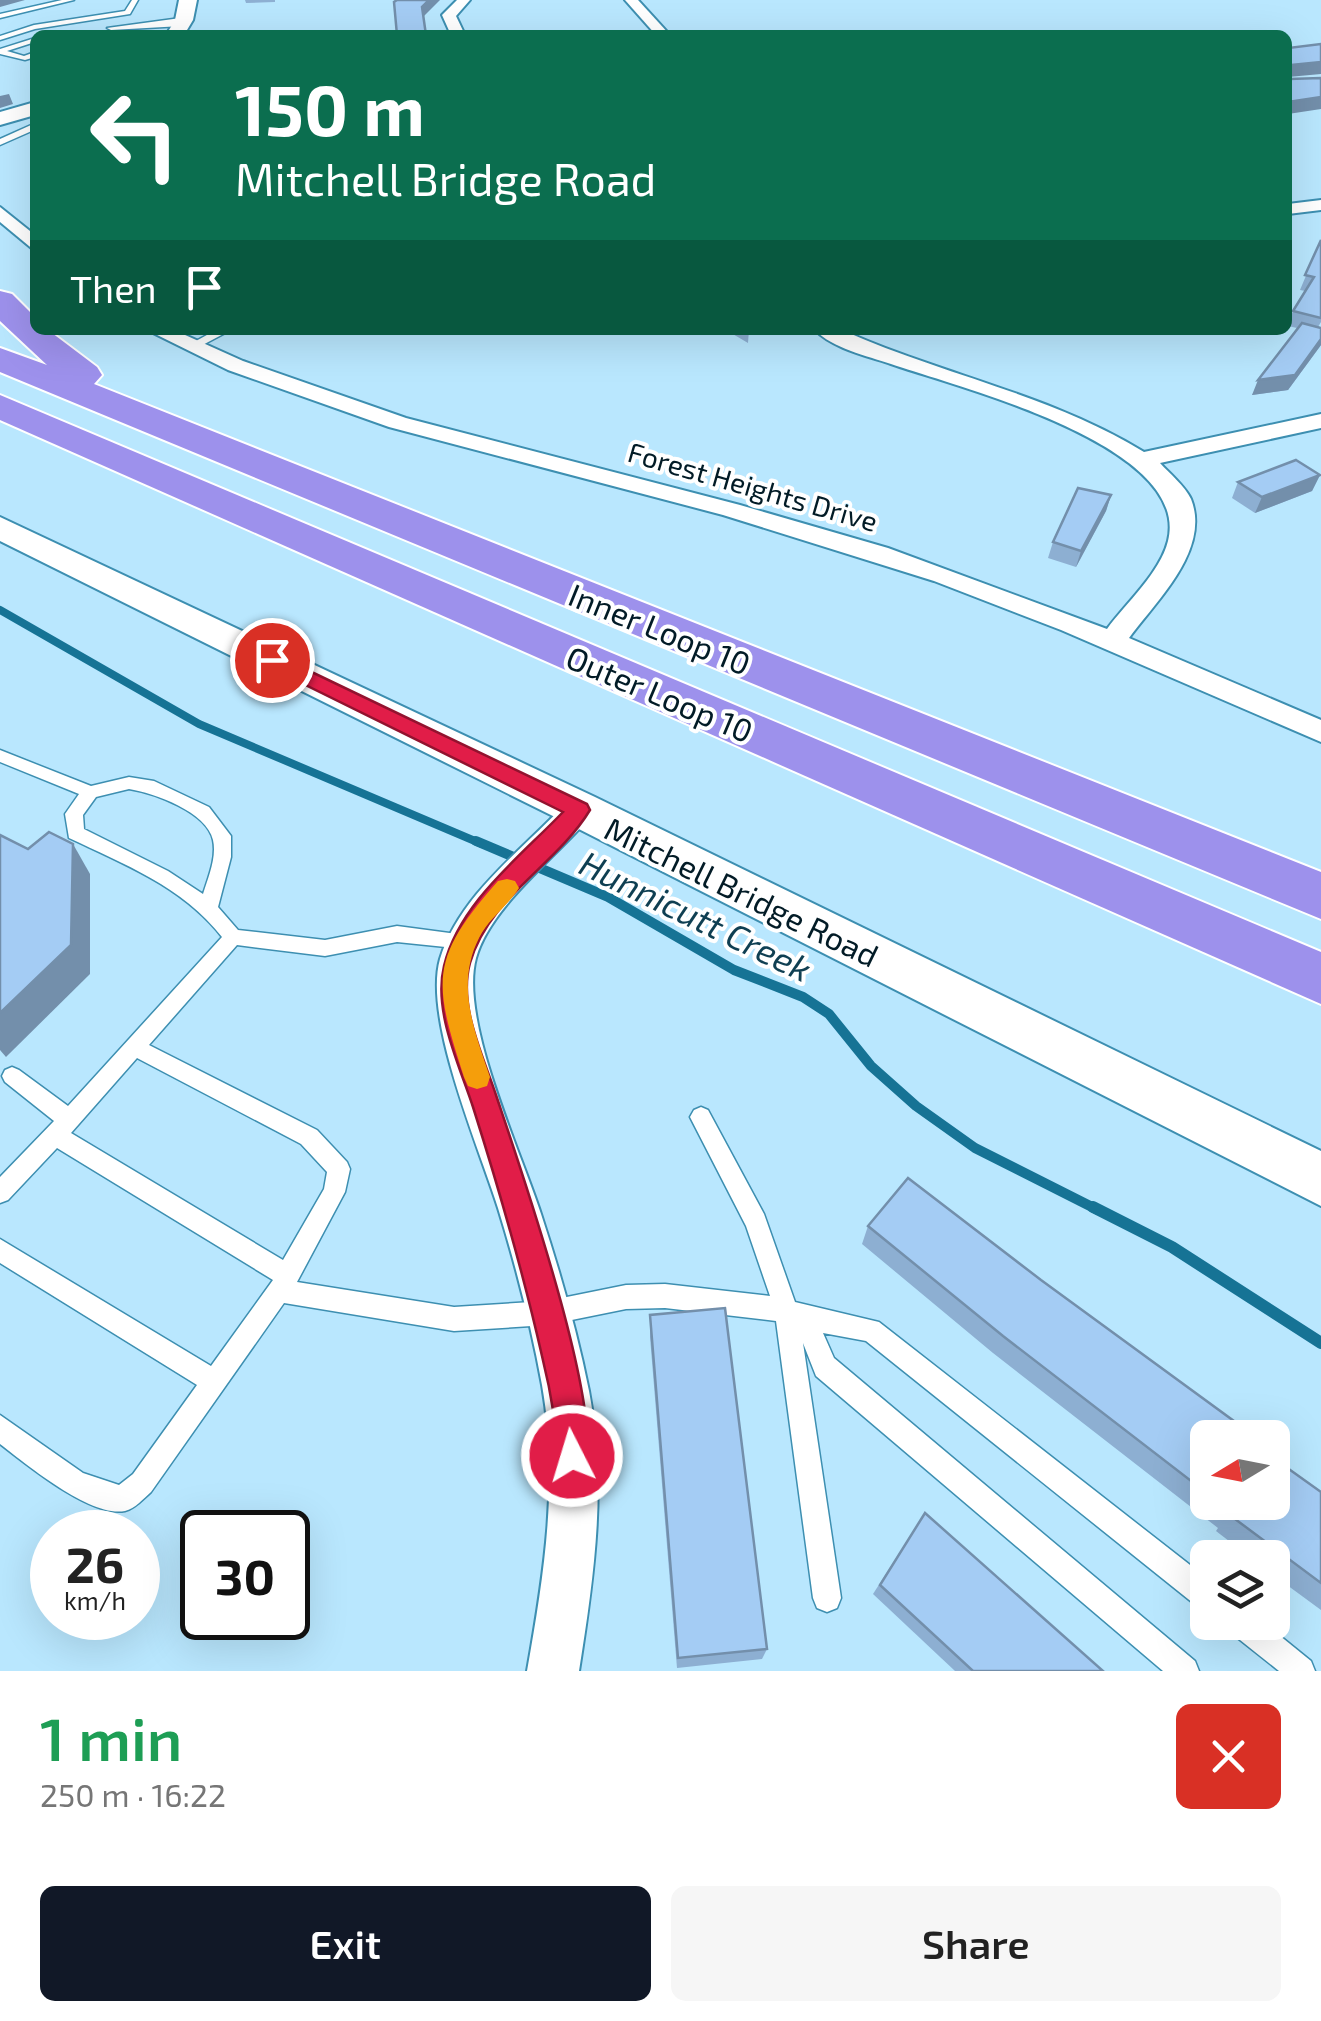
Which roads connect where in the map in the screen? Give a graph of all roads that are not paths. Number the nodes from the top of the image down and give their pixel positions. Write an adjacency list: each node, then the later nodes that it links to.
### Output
1 (71, 0): 5 (lane)
2 (464, 0): 14 (street)
3 (631, 0): 15 (street)
4 (135, 1): 5 (lane); 8 (lane)
5 (43, 4): 6 (lane)
6 (0, 16)
7 (182, 20): 11 (lane)
8 (34, 27): 9 (lane); 10 (lane); 16 (lane)
9 (0, 28)
10 (72, 28): 11 (lane); 12 (lane)
11 (111, 28): 13 (lane)
12 (66, 30)
13 (106, 30)
14 (456, 30)
15 (658, 30)
16 (0, 38)
17 (30, 42): 18 (lane)
18 (0, 52): 19 (lane)
19 (30, 56)
20 (30, 118): 21 (street)
21 (0, 119)
22 (30, 120): 23 (lane)
23 (0, 142)
24 (1321, 205): 25 (street)
25 (1292, 209)
26 (0, 212): 27 (street)
27 (30, 240)
28 (0, 301): 29 (highway)
29 (30, 332)
30 (33, 335): 37 (highway)
31 (168, 335): 34 (street, Forest Heights Drive)
32 (214, 335): 34 (lane)
33 (839, 335): 41 (street)
34 (191, 346): 43 (street, Forest Heights Drive)
35 (0, 360): 37 (highway, Inner Loop 10)
36 (0, 406): 40 (highway, Outer Loop 10)
37 (143, 418): 48 (highway, Inner Loop 10)
38 (1321, 420): 41 (street)
39 (0, 424): 40 (highway)
40 (90, 445): 52 (highway, Outer Loop 10)
41 (1144, 459): 43 (street)
42 (0, 527): 47 (street, Mitchell Bridge Road)
43 (1112, 640): 44 (street, Forest Heights Drive)
44 (1321, 732)
45 (0, 756): 46 (lane)
46 (90, 792): 49 (lane); 49 (lane)
47 (568, 822): 51 (street); 57 (street, Mitchell Bridge Road)
48 (1321, 896)
49 (209, 908): 50 (lane)
50 (233, 937): 51 (lane); 53 (lane)
51 (465, 940): 61 (street)
52 (1321, 979)
53 (134, 1046): 56 (lane); 60 (lane)
54 (12, 1076): 56 (lane)
55 (701, 1117): 62 (lane)
56 (62, 1128): 58 (lane); 60 (lane)
57 (1321, 1179)
58 (0, 1193)
59 (0, 1250): 63 (lane)
60 (284, 1283): 61 (lane); 63 (lane)
61 (547, 1313): 62 (lane); 68 (street)
62 (795, 1314): 65 (lane); 66 (lane); 69 (lane)
63 (214, 1382): 64 (lane)
64 (0, 1428)
65 (1190, 1583)
66 (827, 1598)
67 (1262, 1640): 70 (lane)
68 (554, 1671)
69 (1185, 1671)
70 (1301, 1671)

